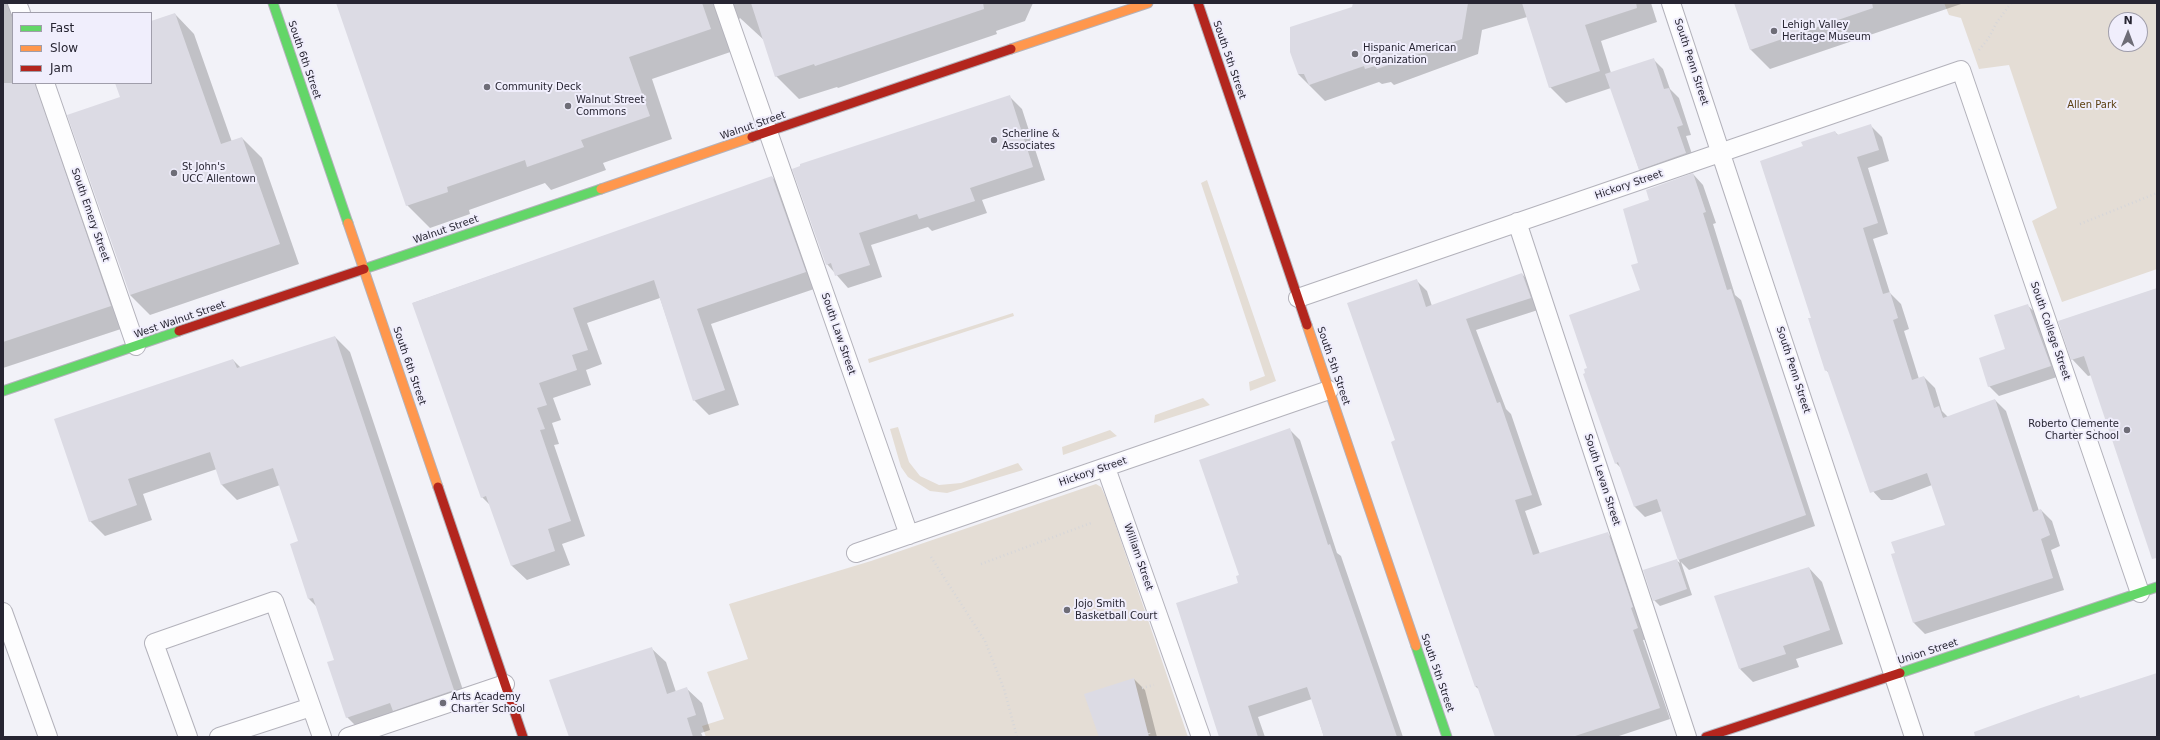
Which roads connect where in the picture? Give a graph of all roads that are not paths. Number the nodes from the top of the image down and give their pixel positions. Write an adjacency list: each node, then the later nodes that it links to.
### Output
1 (273, 3): 11 (street, South 6th Street)
2 (723, 3): 8 (lane, South Law Street)
3 (1148, 3): 8 (street, Walnut Street)
4 (1198, 3): 12 (street, South 5th Street)
5 (1671, 3): 9 (lane, South Penn Street)
6 (1961, 70): 9 (lane, Hickory Street); 20 (lane, South College Street)
7 (45, 84): 13 (lane, South Emery Street)
8 (767, 132): 11 (street, Walnut Street); 17 (lane, South Law Street)
9 (1721, 154): 10 (lane, Hickory Street); 22 (lane, South Penn Street)
10 (1518, 222): 12 (lane, Hickory Street); 33 (lane, South Levan Street)
11 (364, 269): 13 (street, West Walnut Street); 23 (street, South 6th Street)
12 (1298, 298): 14 (street, South 5th Street)
13 (136, 346): 15 (street, West Walnut Street)
14 (1329, 390): 16 (lane, Hickory Street); 32 (street, South 5th Street)
15 (3, 391)
16 (1106, 468): 17 (lane, Hickory Street); 31 (lane, William Street)
17 (909, 535): 18 (lane, Hickory Street)
18 (856, 554)
19 (2157, 587): 20 (street, Union Street)
20 (2140, 593): 22 (street, Union Street)
21 (3, 612): 25 (lane)
22 (1894, 675): 34 (street, Union Street); 35 (lane, South Penn Street)
23 (506, 684): 29 (lane); 30 (street, South 6th Street)
24 (312, 706): 26 (lane); 27 (lane); 28 (lane)
25 (48, 737)
26 (188, 737)
27 (219, 737)
28 (322, 737)
29 (348, 737)
30 (523, 737)
31 (1201, 737)
32 (1447, 737)
33 (1687, 737)
34 (1706, 737)
35 (1914, 737)

